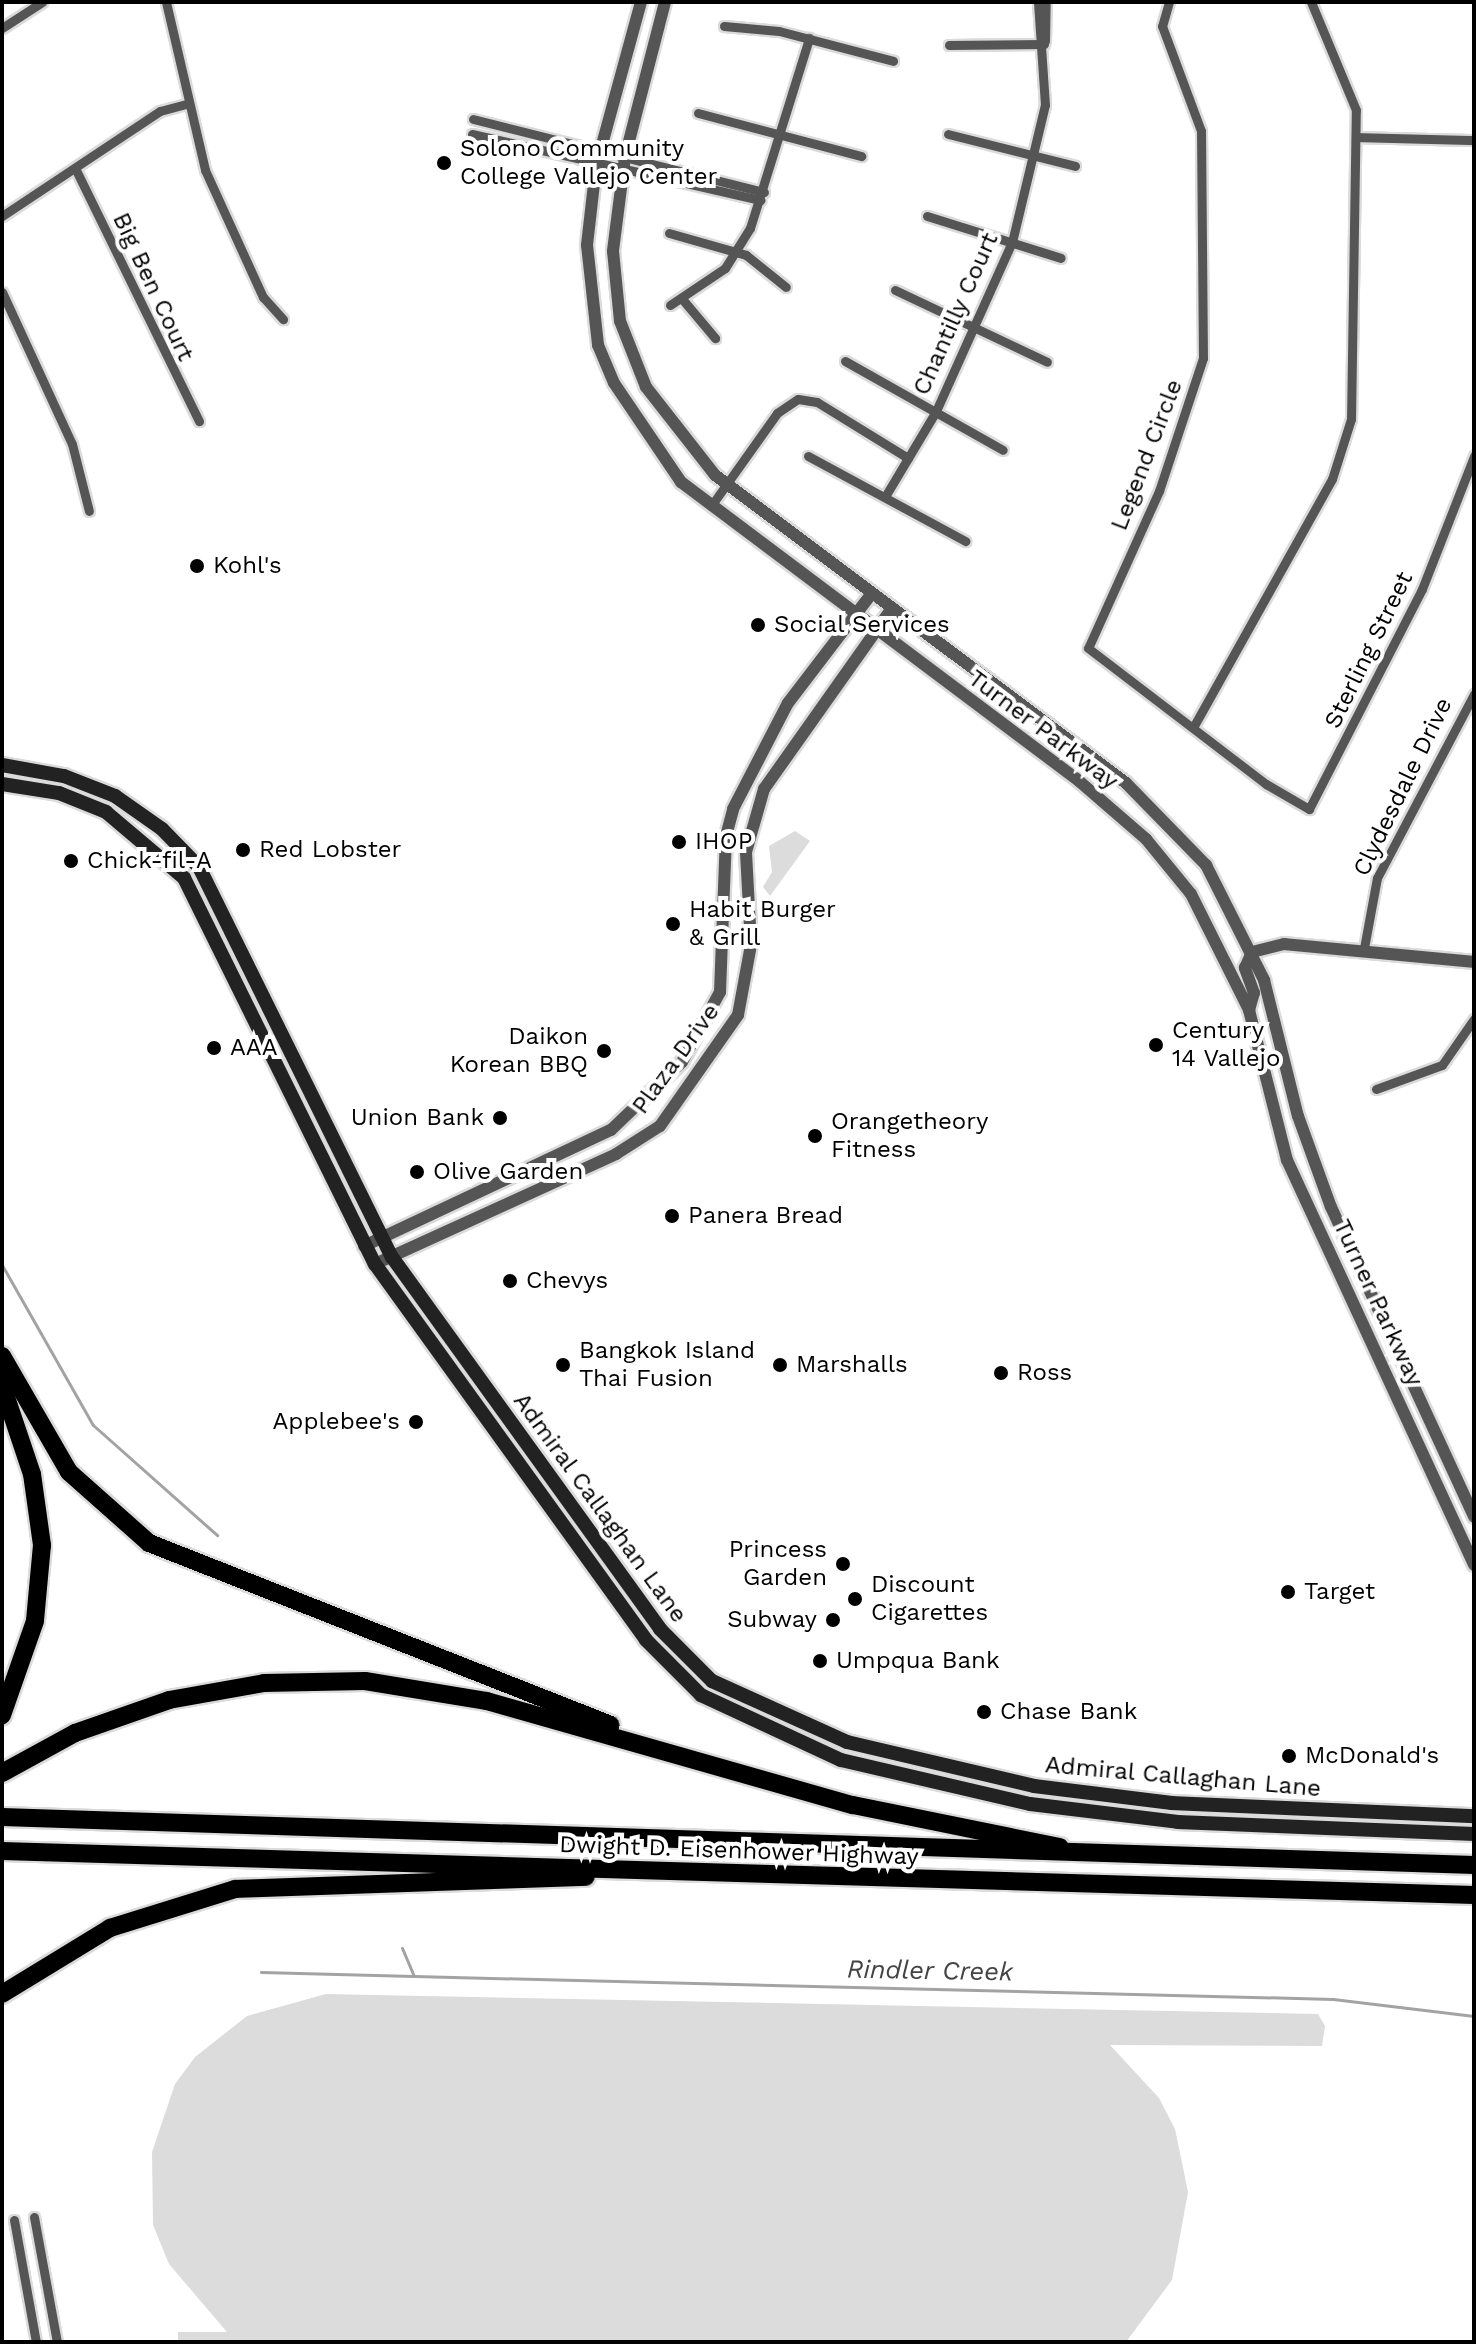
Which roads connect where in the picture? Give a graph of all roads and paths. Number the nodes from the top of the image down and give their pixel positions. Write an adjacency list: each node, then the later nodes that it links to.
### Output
1 (42, 2): 9 (street)
2 (166, 2): 14 (street)
3 (641, 2): 22 (street, Turner Parkway)
4 (665, 2): 25 (street, Turner Parkway)
5 (1042, 2): 11 (street, Chantilly Court)
6 (1169, 2): 62 (street, Legend Circle)
7 (1311, 2): 20 (street)
8 (724, 26): 10 (street)
9 (2, 28)
10 (809, 38): 13 (street); 19 (street)
11 (1044, 44): 12 (street); 23 (street, Chantilly Court)
12 (949, 45)
13 (893, 61)
14 (186, 104): 28 (street); 41 (street)
15 (698, 113): 19 (street)
16 (473, 119): 22 (street)
17 (472, 134): 26 (street)
18 (948, 134): 23 (street)
19 (781, 135): 24 (street); 29 (street)
20 (1358, 137): 21 (street); 62 (street)
21 (1474, 140)
22 (600, 150): 25 (street); 26 (street, Turner Parkway)
23 (1035, 154): 27 (street); 33 (street, Chantilly Court)
24 (861, 156)
25 (624, 162): 26 (street); 29 (street); 52 (street, Turner Parkway)
26 (596, 166): 54 (street, Turner Parkway)
27 (1075, 166)
28 (75, 168): 30 (street); 47 (street, Big Ben Court)
29 (762, 196): 34 (street)
30 (2, 216)
31 (927, 216): 33 (street)
32 (669, 233): 34 (street)
33 (1012, 242): 35 (street); 42 (street, Chantilly Court)
34 (737, 252): 36 (street); 39 (street)
35 (1061, 258)
36 (786, 287)
37 (895, 290): 42 (street)
38 (2, 292): 55 (street)
39 (683, 300): 40 (street); 43 (street)
40 (670, 305)
41 (283, 319)
42 (976, 329): 45 (street); 46 (street, Chantilly Court)
43 (715, 338)
44 (845, 361): 46 (street)
45 (1047, 362)
46 (936, 411): 48 (street); 51 (street, Chantilly Court)
47 (199, 421)
48 (1003, 450)
49 (808, 456): 53 (street)
50 (1474, 456): 65 (street, Sterling Street)
51 (908, 458): 52 (street); 53 (street, Chantilly Court)
52 (726, 484): 54 (street); 57 (street, Turner Parkway)
53 (886, 495): 56 (street)
54 (711, 506): 59 (street, Turner Parkway)
55 (89, 511)
56 (965, 541)
57 (872, 593): 58 (street, Turner Parkway); 59 (street, Plaza Drive)
58 (892, 608): 60 (street, Plaza Drive); 67 (street, Turner Parkway)
59 (854, 616): 60 (street, Turner Parkway); 72 (street, Plaza Drive)
60 (874, 630): 69 (street, Turner Parkway); 74 (street, Plaza Drive)
61 (1474, 694): 66 (street, Clydesdale Drive)
62 (1195, 724): 65 (street, Legend Circle)
63 (2, 765): 72 (main road, Admiral Callaghan Lane)
64 (2, 784): 73 (main road, Admiral Callaghan Lane)
65 (1266, 784)
66 (1364, 948): 67 (street); 68 (street)
67 (1252, 952): 69 (street); 78 (street, Turner Parkway)
68 (1474, 962)
69 (1249, 1010): 79 (street, Turner Parkway)
70 (1474, 1019): 71 (street)
71 (1376, 1089)
72 (381, 1239): 73 (street, Plaza Drive); 74 (main road, Admiral Callaghan Lane)
73 (364, 1246): 75 (main road, Admiral Callaghan Lane)
74 (392, 1257): 75 (street, Plaza Drive); 83 (main road, Admiral Callaghan Lane)
75 (375, 1264): 85 (main road, Admiral Callaghan Lane)
76 (2, 1356): 81 (highway)
77 (2, 1385): 80 (highway)
78 (1474, 1517)
79 (1474, 1565)
80 (2, 1715)
81 (709, 1764): 82 (highway); 87 (highway)
82 (2, 1773)
83 (1474, 1816)
84 (2, 1817): 87 (highway, Dwight D. Eisenhower Highway)
85 (1474, 1834)
86 (2, 1851): 89 (highway, Dwight D. Eisenhower Highway)
87 (1074, 1853): 88 (highway, Dwight D. Eisenhower Highway)
88 (1474, 1865)
89 (621, 1873): 90 (highway, Dwight D. Eisenhower Highway); 91 (highway)
90 (1474, 1895)
91 (2, 1994)
92 (34, 2217): 95 (street)
93 (14, 2220): 94 (street)
94 (36, 2342)
95 (57, 2342)

